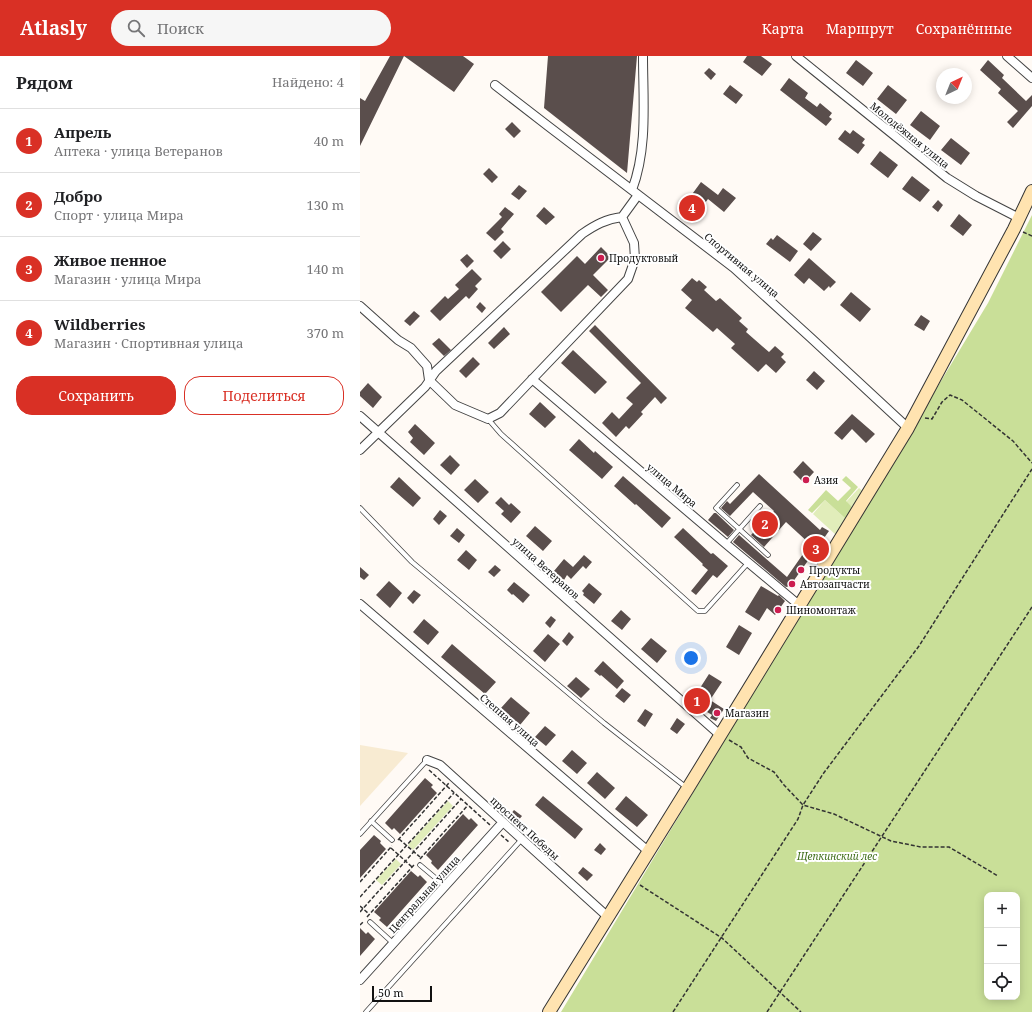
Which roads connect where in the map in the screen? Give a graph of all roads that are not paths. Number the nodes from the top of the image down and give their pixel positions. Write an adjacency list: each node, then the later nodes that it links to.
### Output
1 (643, 56): 7 (street)
2 (796, 56): 9 (street, Молодёжная улица)
3 (1007, 56): 4 (street)
4 (1032, 78)
5 (495, 84): 7 (street, Спортивная улица)
6 (1032, 191): 9 (main road)
7 (635, 192): 8 (street); 15 (street, Спортивная улица)
8 (622, 217): 11 (street); 12 (street)
9 (1019, 218): 15 (main road)
10 (360, 306): 12 (street)
11 (532, 379): 14 (street); 22 (street, улица Мира)
12 (429, 380): 14 (street); 16 (street)
13 (360, 416): 16 (street, улица Ветеранов)
14 (488, 419): 24 (lane)
15 (908, 428): 26 (main road)
16 (378, 432): 17 (street); 27 (street, улица Ветеранов)
17 (360, 450)
18 (737, 485): 21 (lane)
19 (760, 506): 21 (lane)
20 (360, 508): 29 (lane)
21 (739, 529): 22 (lane); 23 (lane)
22 (726, 544): 24 (street, улица Мира)
23 (768, 555)
24 (748, 563): 26 (street, улица Мира)
25 (360, 604): 35 (street, Степная улица)
26 (800, 605): 27 (main road)
27 (720, 735): 29 (main road)
28 (425, 762): 30 (lane); 31 (street, проспект Победы)
29 (688, 788): 35 (main road)
30 (371, 821): 32 (lane); 34 (lane)
31 (503, 822): 33 (street, проспект Победы); 37 (street, Центральная улица)
32 (360, 834)
33 (522, 839): 38 (street, проспект Победы); 42 (lane)
34 (392, 840)
35 (648, 852): 38 (main road)
36 (420, 865): 37 (lane)
37 (444, 886): 40 (street, Центральная улица)
38 (608, 916): 43 (main road)
39 (370, 922): 40 (lane)
40 (393, 943): 41 (street, Центральная улица)
41 (360, 980)
42 (366, 1012)
43 (549, 1012)

